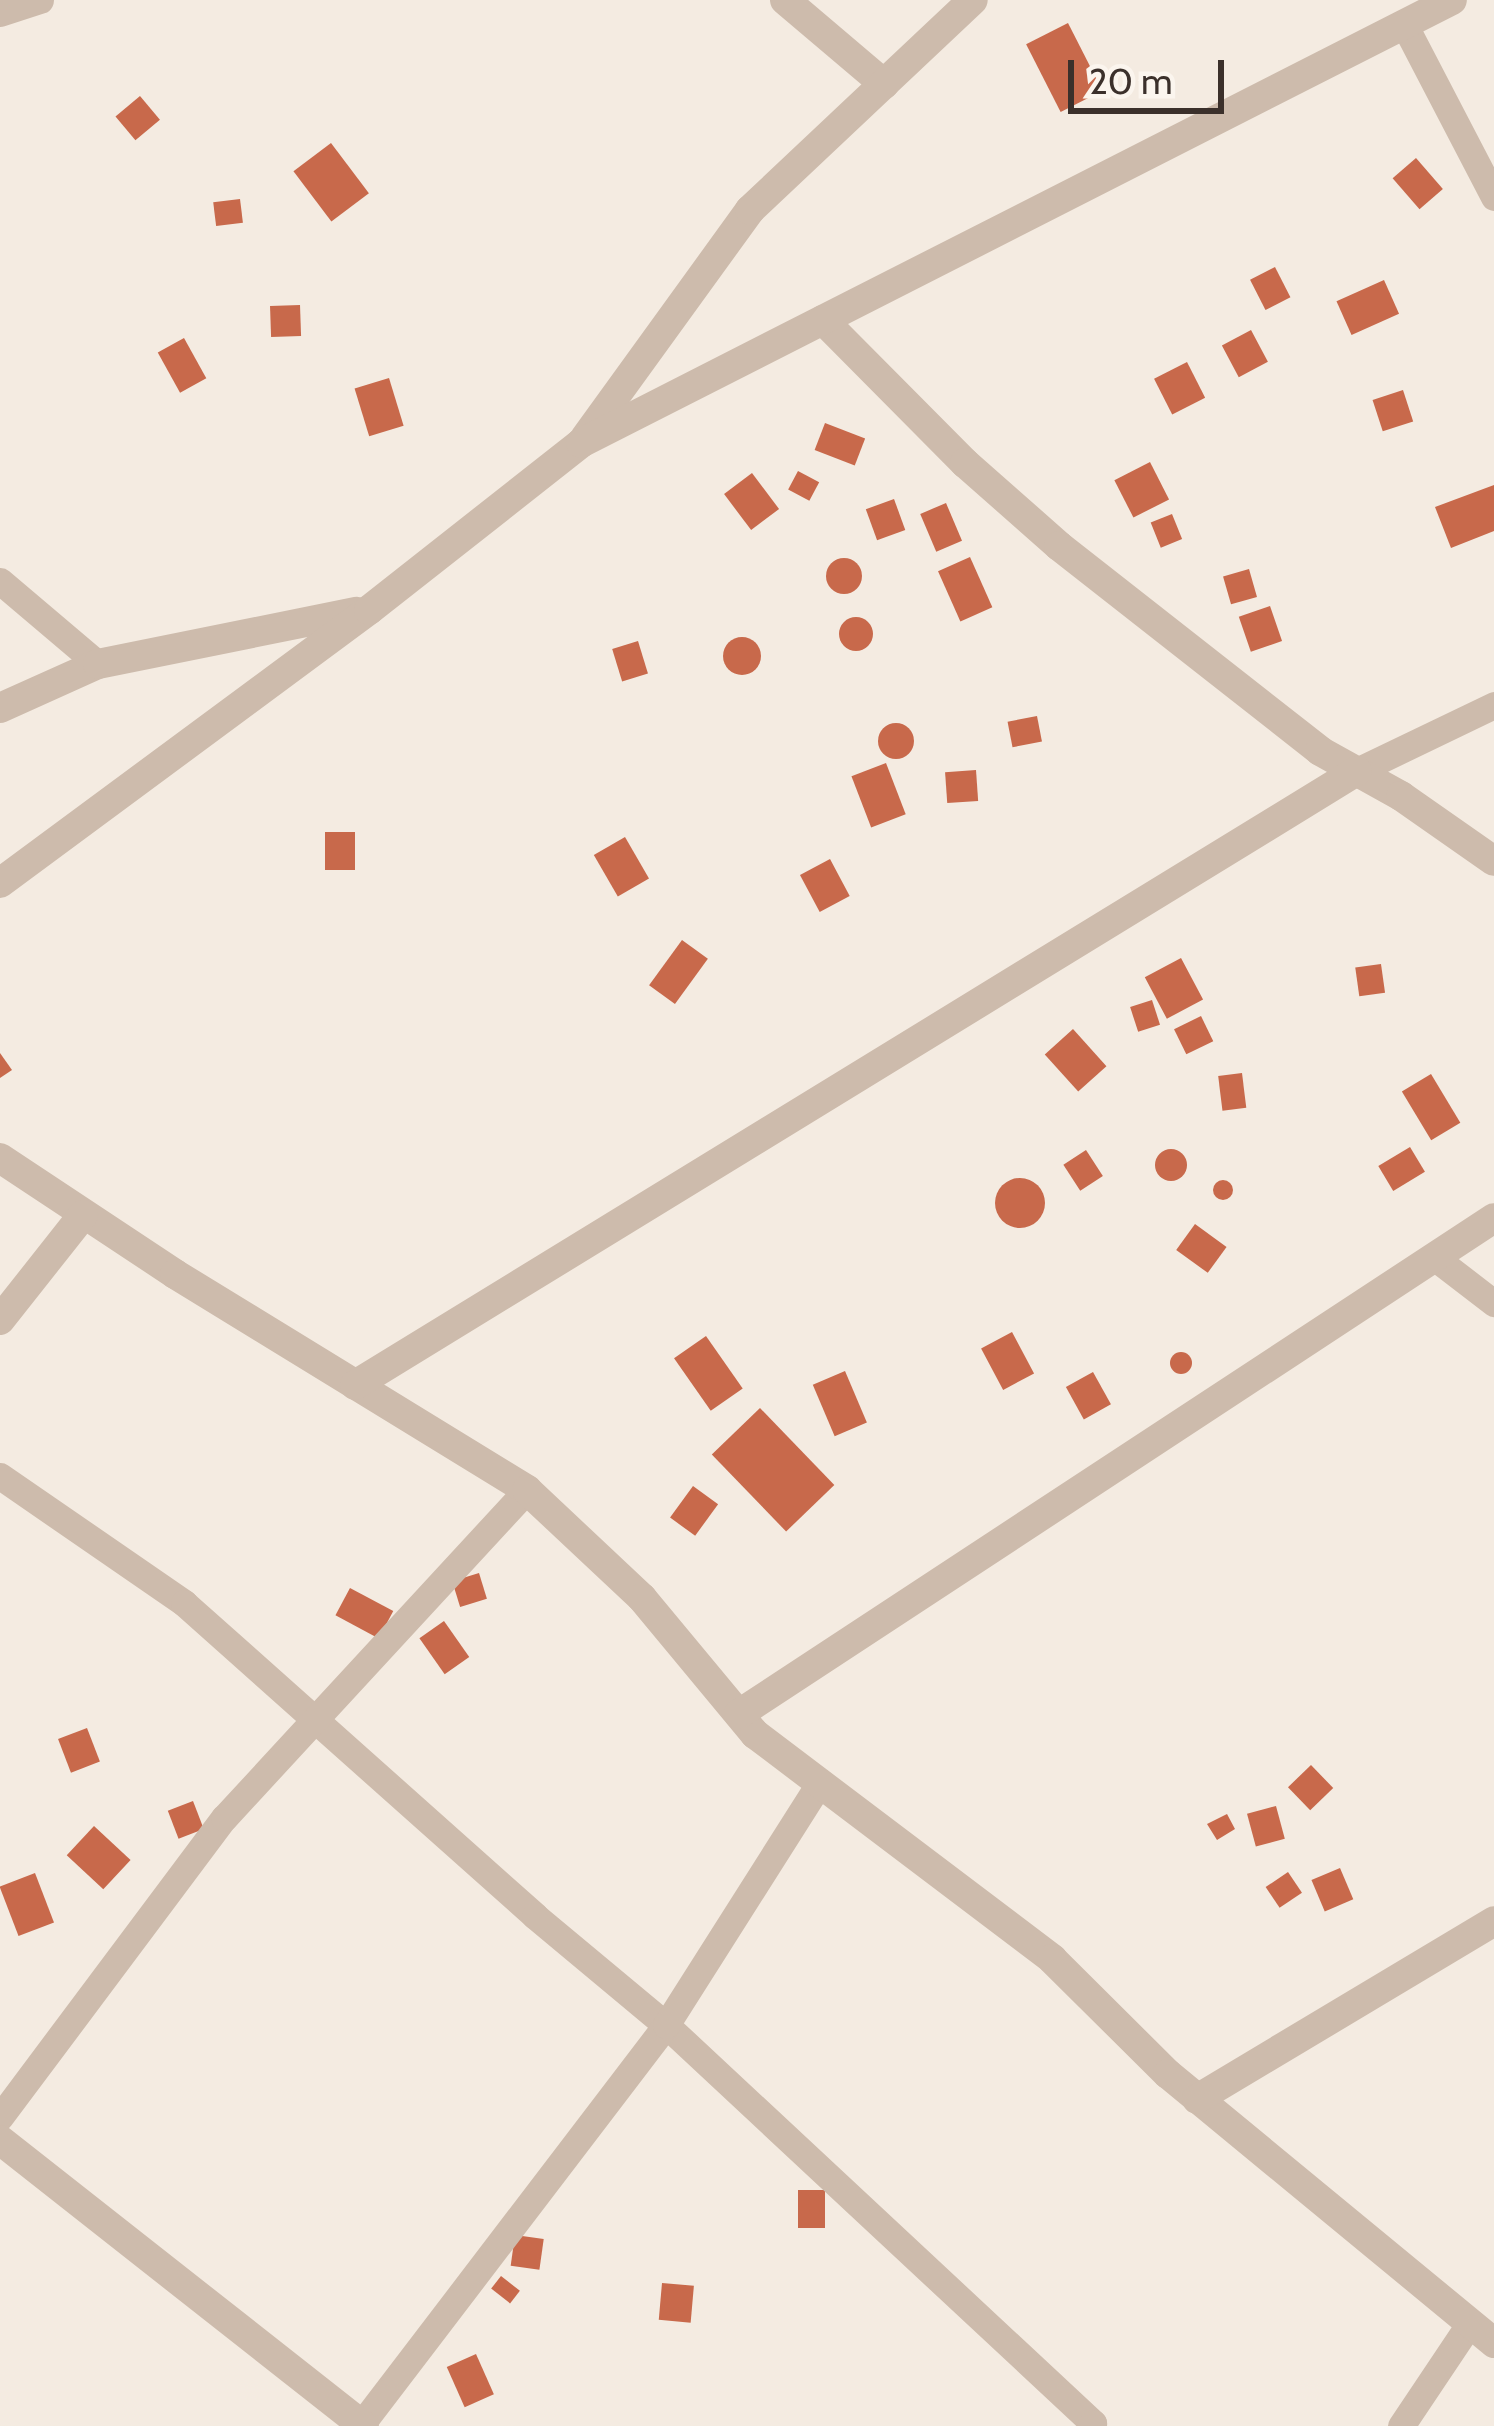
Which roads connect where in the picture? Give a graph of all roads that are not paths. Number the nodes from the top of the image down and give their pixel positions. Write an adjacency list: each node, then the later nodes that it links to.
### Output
1 (40, 0): 5 (lane)
2 (785, 0): 7 (street)
3 (973, 0): 7 (street)
4 (1452, 0): 6 (street)
5 (0, 13)
6 (1404, 24): 8 (lane); 9 (street)
7 (884, 84): 10 (street)
8 (1494, 197)
9 (823, 320): 10 (street); 16 (street)
10 (581, 443): 12 (street)
11 (0, 581): 13 (lane)
12 (369, 610): 13 (street); 18 (street)
13 (98, 664): 15 (street)
14 (1494, 705): 16 (lane)
15 (0, 708)
16 (1357, 771): 17 (street); 25 (street)
17 (1494, 861)
18 (0, 883)
19 (0, 1158): 20 (street)
20 (83, 1215): 24 (street); 25 (street)
21 (1494, 1218): 22 (street)
22 (1434, 1257): 23 (lane); 28 (street)
23 (1494, 1303)
24 (0, 1320)
25 (355, 1384): 27 (street)
26 (0, 1476): 29 (lane)
27 (527, 1490): 28 (street); 29 (lane)
28 (739, 1714): 30 (street)
29 (315, 1720): 32 (lane); 34 (lane)
30 (820, 1781): 32 (lane); 33 (street)
31 (1494, 1922): 33 (street)
32 (666, 2025): 38 (lane); 39 (lane)
33 (1197, 2098): 36 (street)
34 (0, 2116)
35 (0, 2140): 38 (street)
36 (1470, 2323): 37 (street); 40 (lane)
37 (1494, 2343)
38 (362, 2425)
39 (1093, 2425)
40 (1400, 2426)

